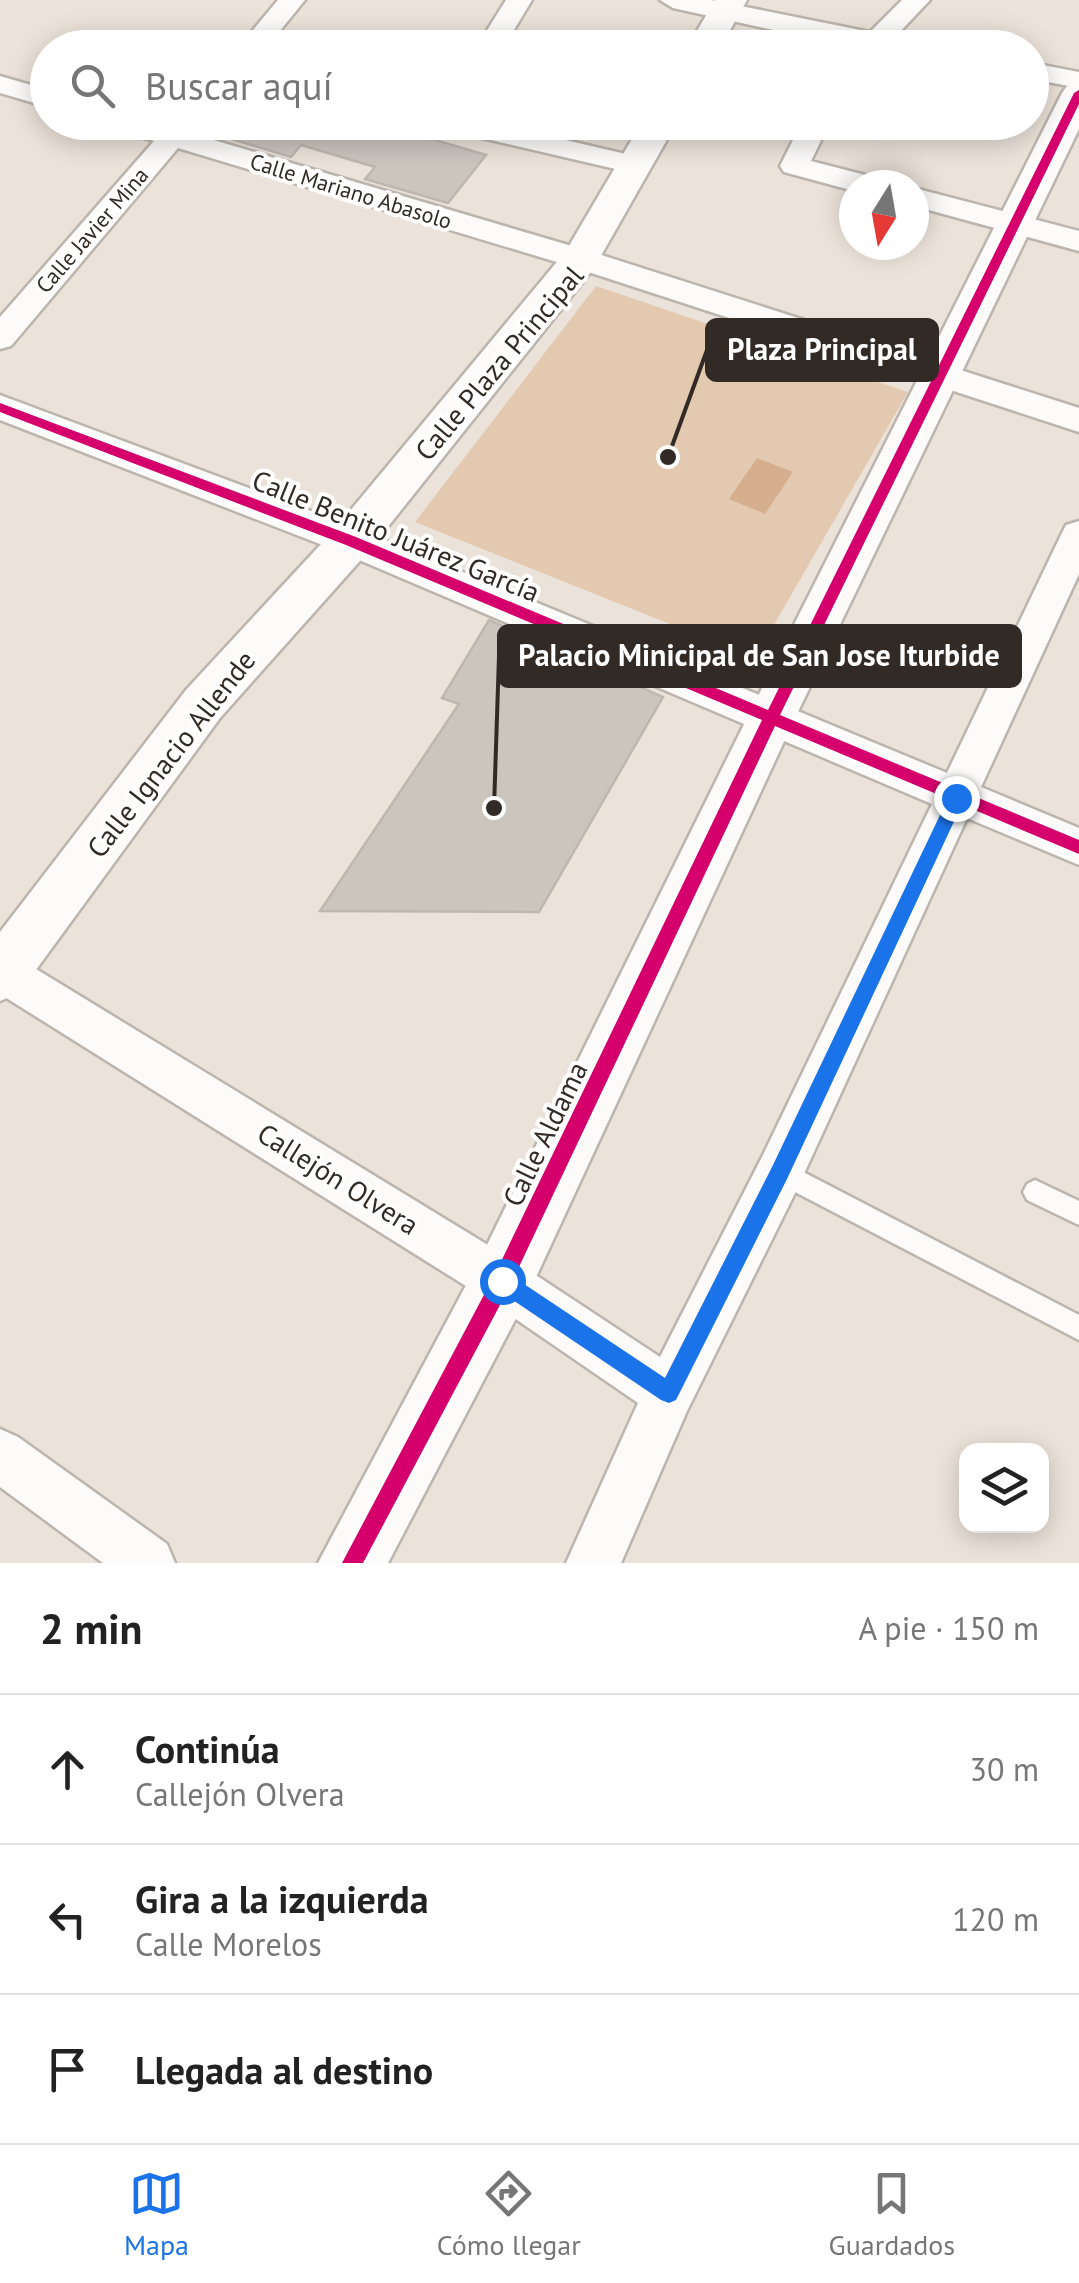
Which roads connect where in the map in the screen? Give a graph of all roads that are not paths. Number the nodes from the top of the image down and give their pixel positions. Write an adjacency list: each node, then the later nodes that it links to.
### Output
1 (292, 0): 6 (street)
2 (520, 0): 7 (street)
3 (674, 0): 5 (street)
4 (917, 0): 10 (street)
5 (728, 6): 8 (street); 9 (street)
6 (266, 30)
7 (501, 30)
8 (714, 30)
9 (818, 30)
10 (886, 30)
11 (1049, 74): 12 (street)
12 (1079, 80)
13 (0, 84): 14 (street)
14 (30, 93)
15 (1079, 93): 24 (street)
16 (169, 140): 27 (street, Calle Javier Mina)
17 (209, 140): 26 (street, Calle Mariano Abasolo)
18 (528, 140): 21 (street)
19 (650, 140): 21 (street)
20 (805, 140): 22 (street)
21 (637, 165): 26 (street)
22 (839, 178)
23 (929, 201): 24 (street)
24 (1018, 224): 25 (street); 28 (street)
25 (1079, 241)
26 (581, 259): 28 (street, Calle Plaza Principal); 32 (street, Calle Plaza Principal)
27 (0, 338)
28 (942, 378): 30 (street, Calle Plaza Principal); 33 (street)
29 (0, 407): 32 (street, Calle Benito Juárez García)
30 (1079, 420)
31 (1079, 535): 34 (street)
32 (351, 540): 33 (street, Calle Benito Juárez García); 36 (street, Calle Ignacio Allende)
33 (770, 720): 34 (street, Calle Benito Juárez García); 40 (street, Calle Aldama)
34 (956, 798): 35 (street, Calle Benito Juárez García); 37 (street)
35 (1079, 846)
36 (1, 974): 40 (street, Callejón Olvera)
37 (780, 1172): 41 (lane); 42 (street)
38 (1036, 1192): 39 (lane)
39 (1079, 1213)
40 (502, 1281): 42 (street, Callejón Olvera); 45 (street, Calle Aldama)
41 (1079, 1328)
42 (669, 1393): 46 (street)
43 (0, 1454): 44 (street)
44 (148, 1563)
45 (352, 1563)
46 (593, 1563)

